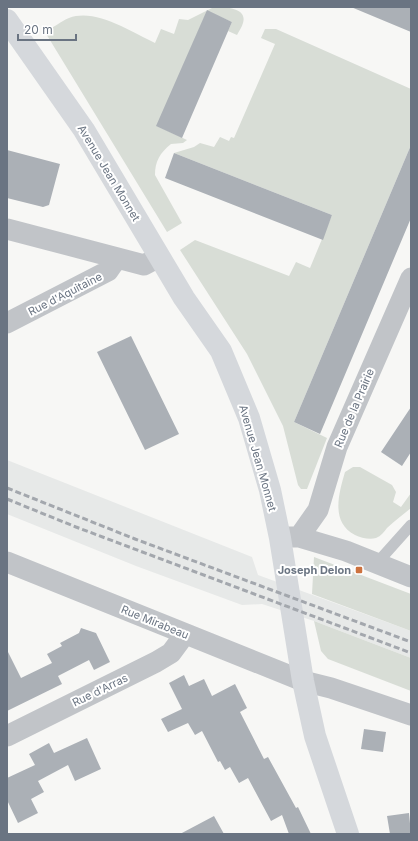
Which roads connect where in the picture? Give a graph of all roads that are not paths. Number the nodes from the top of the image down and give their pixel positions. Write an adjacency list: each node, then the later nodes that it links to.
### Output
1 (7, 20): 3 (main road, Avenue Jean Monnet)
2 (7, 229): 4 (street, Rue d'Aquitaine)
3 (159, 257): 4 (street, Rue d'Aquitaine); 8 (main road, Avenue Jean Monnet)
4 (117, 258): 6 (street, Rue d'Aquitaine)
5 (411, 278): 8 (street, Rue de la Prairie)
6 (7, 323)
7 (411, 525): 10 (lane)
8 (289, 537): 10 (street); 13 (main road, Avenue Jean Monnet)
9 (7, 562): 12 (street, Rue Mirabeau)
10 (377, 563): 11 (street)
11 (411, 577)
12 (185, 634): 13 (street, Rue Mirabeau); 15 (street, Rue d'Arras)
13 (303, 681): 14 (street, Rue Mirabeau); 16 (main road, Avenue Jean Monnet)
14 (411, 715)
15 (7, 736)
16 (348, 834)

